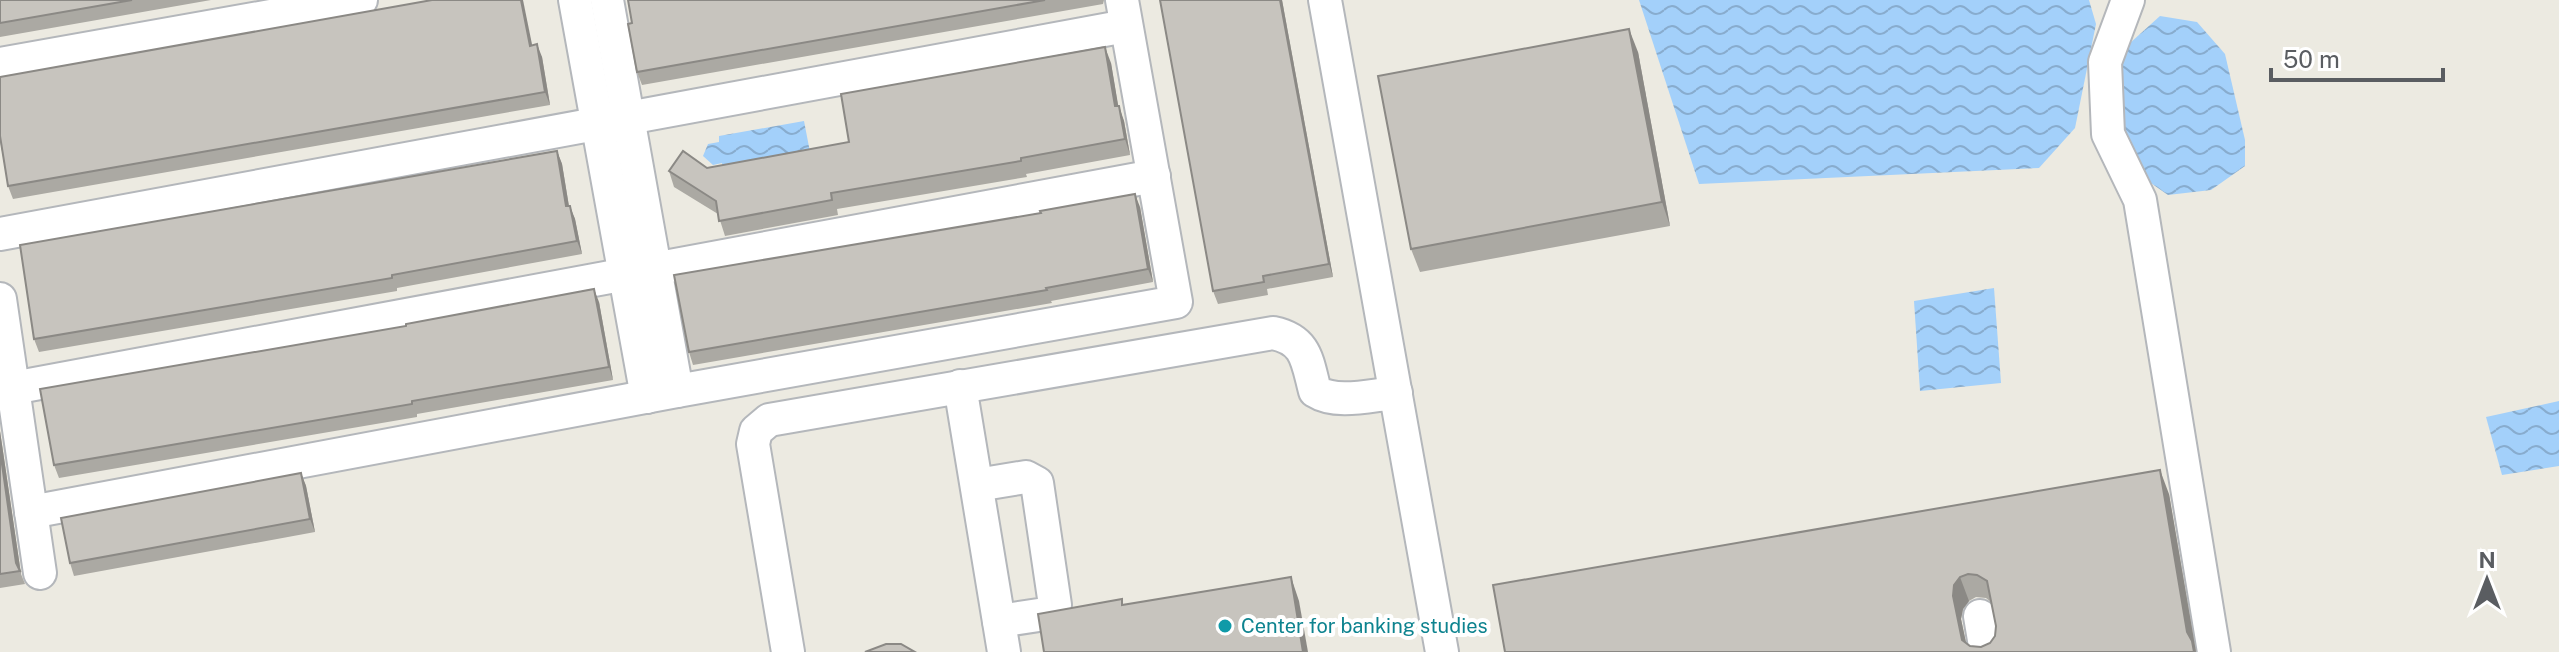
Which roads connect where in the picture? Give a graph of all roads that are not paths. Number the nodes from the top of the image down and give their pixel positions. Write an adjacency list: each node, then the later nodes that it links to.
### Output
1 (361, 0): 7 (street)
2 (575, 0): 8 (street)
3 (607, 0): 8 (street)
4 (1325, 0): 16 (street)
5 (2128, 0): 27 (street)
6 (1124, 13): 8 (street); 9 (street)
7 (0, 64)
8 (612, 120): 10 (street); 11 (street); 12 (street)
9 (1154, 176): 11 (street); 17 (street)
10 (0, 234)
11 (656, 268): 12 (street); 17 (street)
12 (624, 273): 15 (street); 17 (street)
13 (0, 299): 15 (street)
14 (960, 386): 16 (street); 18 (street); 23 (street)
15 (13, 388): 19 (street)
16 (1396, 393): 25 (street)
17 (662, 394): 19 (street)
18 (977, 485): 22 (street); 22 (street)
19 (31, 512): 20 (street)
20 (40, 573)
21 (1980, 616): 26 (street)
22 (999, 621): 24 (street)
23 (788, 652)
24 (1004, 652)
25 (1442, 652)
26 (1986, 652)
27 (2214, 652)

